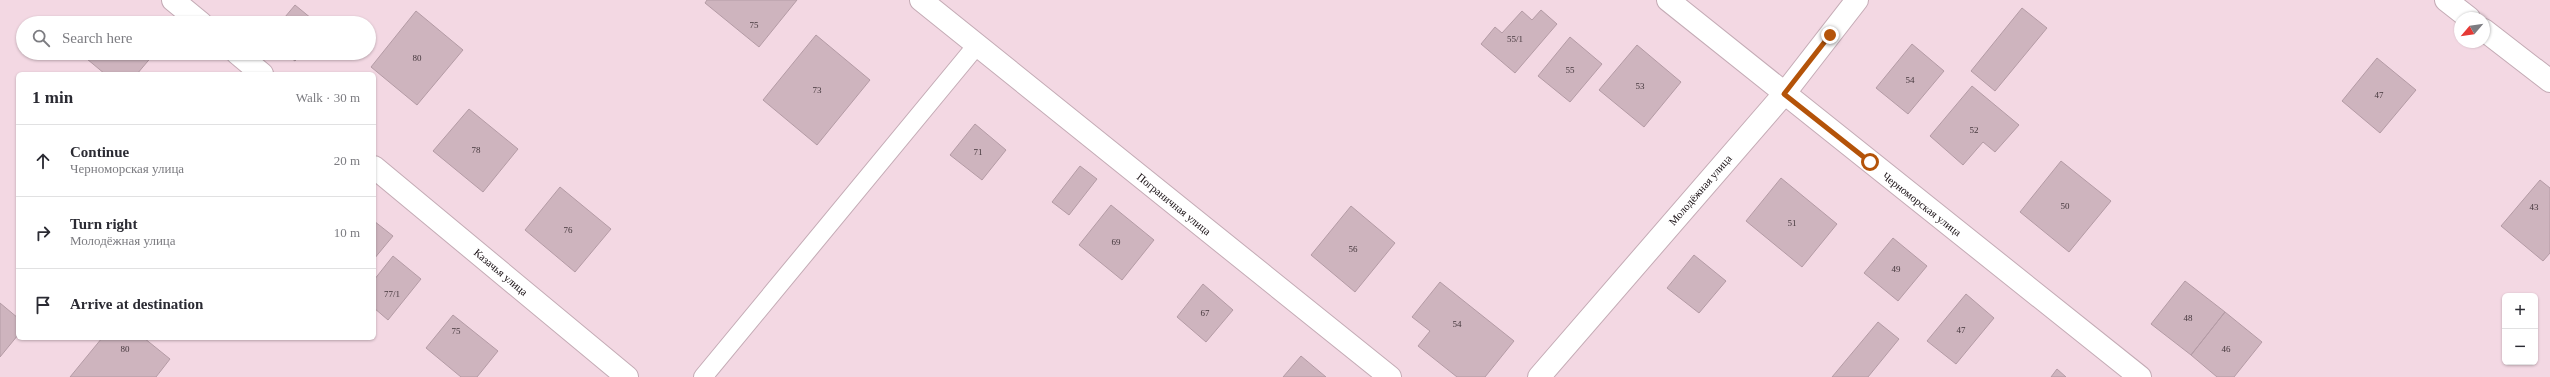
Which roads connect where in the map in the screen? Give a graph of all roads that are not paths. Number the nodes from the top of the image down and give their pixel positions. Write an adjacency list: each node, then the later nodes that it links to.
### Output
1 (174, 0): 7 (street)
2 (921, 0): 9 (street, Пограничная улица)
3 (1668, 0): 13 (street, Черноморская улица)
4 (1857, 0): 13 (street, Молодёжная улица)
5 (2446, 0): 6 (street)
6 (2461, 12)
7 (193, 16)
8 (2490, 35): 12 (street)
9 (977, 45): 16 (lane); 17 (street, Пограничная улица)
10 (245, 60): 11 (street)
11 (260, 72)
12 (2550, 81)
13 (1784, 94): 18 (street, Молодёжная улица); 19 (street, Черноморская улица)
14 (376, 169): 15 (street, Казачья улица)
15 (627, 377)
16 (703, 377)
17 (1390, 377)
18 (1539, 377)
19 (2140, 377)

